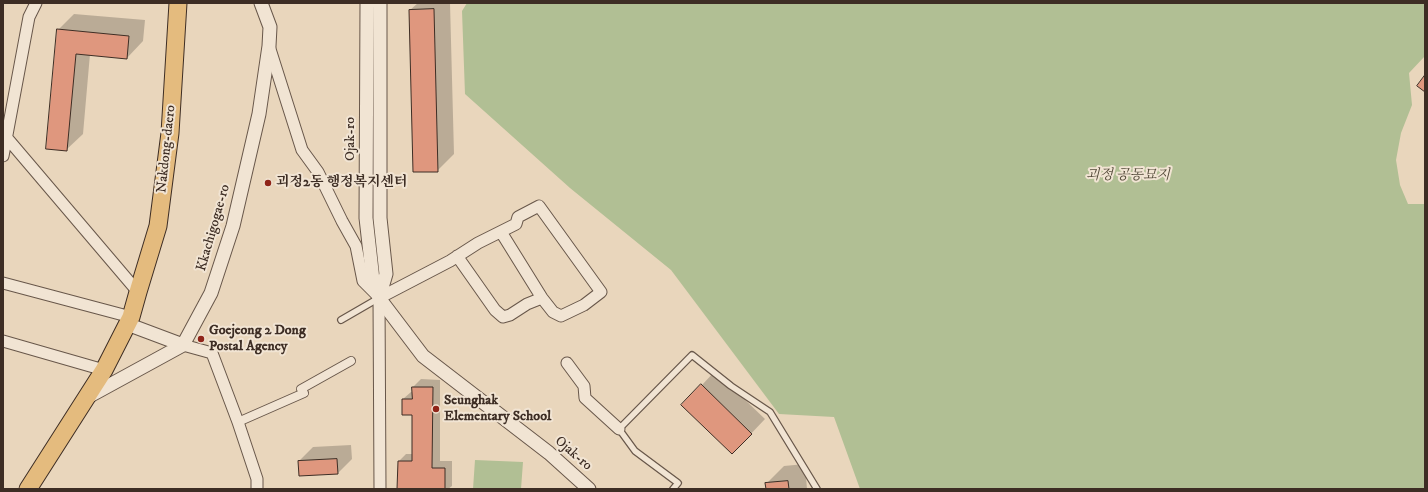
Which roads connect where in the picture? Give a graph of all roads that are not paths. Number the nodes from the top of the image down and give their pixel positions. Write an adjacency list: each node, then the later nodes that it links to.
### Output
1 (36, 3): 7 (street)
2 (178, 3): 12 (main road, Nakdong-daero)
3 (261, 3): 6 (street, Kkachigogae-ro)
4 (367, 3): 13 (street, Ojak-ro)
5 (380, 3): 13 (street, Ojak-ro)
6 (269, 46): 13 (street); 18 (street, Kkachigogae-ro)
7 (7, 138): 8 (street); 12 (street)
8 (3, 156)
9 (501, 232): 10 (street); 14 (street); 14 (street)
10 (457, 256): 13 (street); 14 (street)
11 (3, 283): 16 (street)
12 (138, 292): 16 (main road, Nakdong-daero)
13 (380, 298): 15 (lane); 27 (street); 28 (street, Ojak-ro)
14 (542, 298)
15 (342, 320)
16 (129, 321): 18 (street); 21 (main road, Nakdong-daero)
17 (3, 341): 21 (street)
18 (183, 345): 22 (street); 23 (street)
19 (351, 361): 23 (street)
20 (567, 363): 24 (street)
21 (104, 370): 22 (main road, Nakdong-daero)
22 (84, 399): 25 (main road, Nakdong-daero)
23 (238, 422): 26 (street)
24 (619, 429): 29 (lane); 30 (lane)
25 (28, 489)
26 (257, 489)
27 (380, 489)
28 (589, 489)
29 (673, 489)
30 (817, 489)

